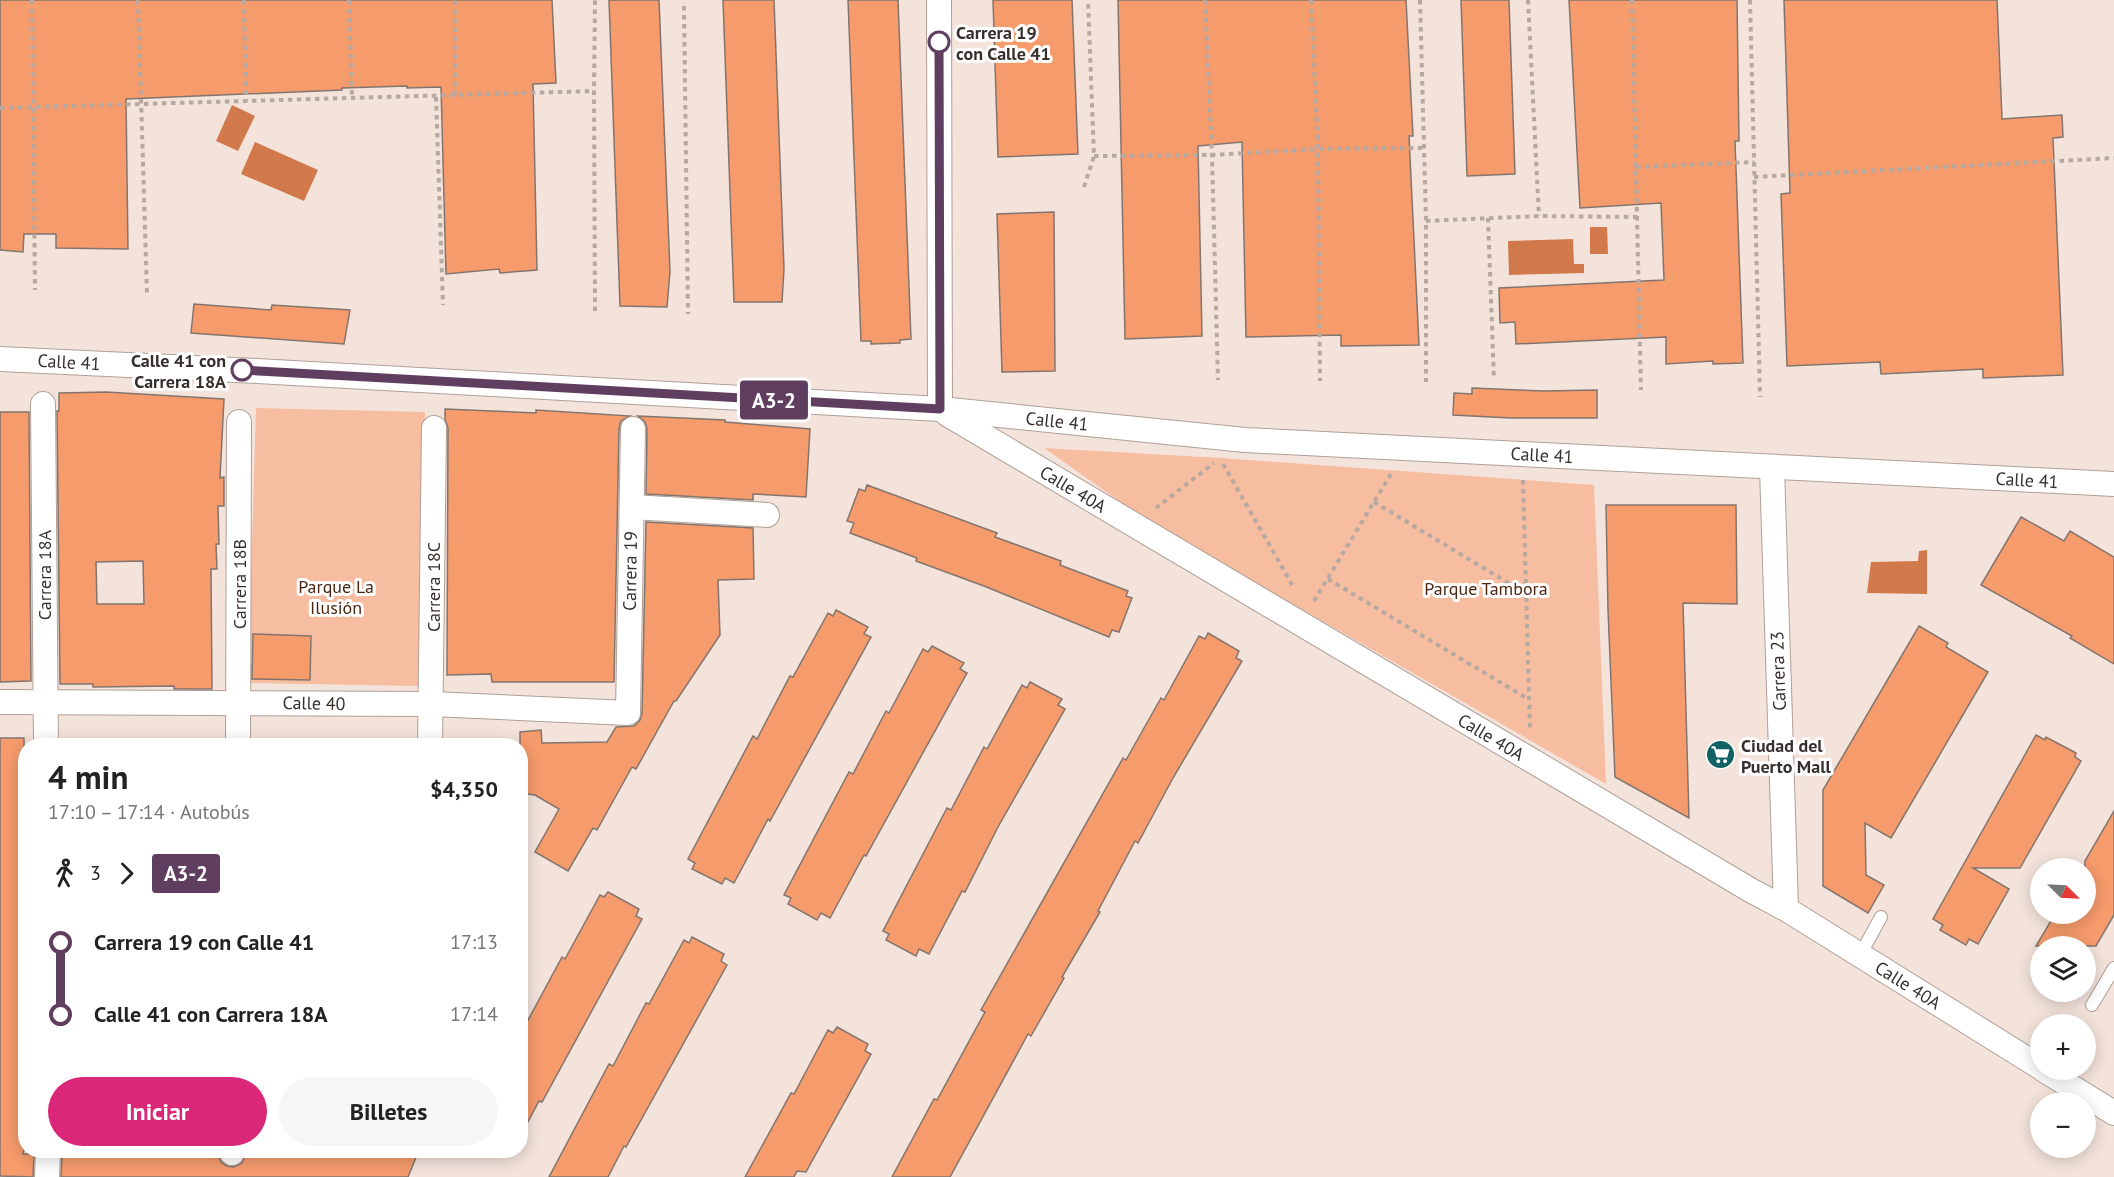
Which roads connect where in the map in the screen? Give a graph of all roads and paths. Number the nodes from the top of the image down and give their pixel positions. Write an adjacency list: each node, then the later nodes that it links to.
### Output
1 (32, 0): 22 (path)
2 (138, 0): 21 (path)
3 (244, 0): 20 (path)
4 (349, 0): 19 (path)
5 (455, 0): 17 (path)
6 (595, 0): 16 (path)
7 (939, 0): 50 (street)
8 (1088, 0): 27 (path)
9 (1204, 0): 26 (path)
10 (1311, 0): 25 (path)
11 (1420, 0): 24 (path)
12 (1528, 0): 33 (path)
13 (1632, 0): 30 (path)
14 (1750, 0): 29 (path)
15 (684, 6): 41 (path)
16 (594, 92): 17 (path); 40 (path)
17 (455, 95): 18 (path)
18 (436, 97): 19 (path); 39 (path)
19 (352, 98): 20 (path)
20 (246, 101): 21 (path)
21 (141, 104): 22 (path); 38 (path)
22 (33, 107): 23 (path); 37 (path)
23 (0, 108)
24 (1424, 148): 25 (path); 36 (path)
25 (1318, 149): 26 (path); 45 (path)
26 (1212, 155): 27 (path); 43 (path)
27 (1094, 156): 32 (path)
28 (2114, 158): 31 (path)
29 (1754, 162): 30 (path); 31 (path)
30 (1636, 167): 34 (path)
31 (1754, 177): 48 (path)
32 (1084, 187)
33 (1539, 216): 34 (path); 35 (path)
34 (1637, 217): 47 (path)
35 (1488, 218): 36 (path); 44 (path)
36 (1426, 220): 46 (path)
37 (35, 290)
38 (147, 294)
39 (443, 305)
40 (595, 311)
41 (688, 314)
42 (0, 359): 50 (street, Calle 41)
43 (1218, 380)
44 (1494, 380)
45 (1320, 381)
46 (1426, 382)
47 (1641, 390)
48 (1760, 397)
49 (42, 404): 68 (street, Carrera 18A)
50 (940, 409): 54 (street, Calle 41); 61 (street, Calle 40A)
51 (239, 422): 67 (street, Carrera 18B)
52 (434, 428): 69 (street, Carrera 18C)
53 (633, 429): 59 (street, Carrera 19)
54 (1407, 448): 55 (street, Calle 41); 58 (path)
55 (1527, 454): 56 (street, Calle 41); 63 (path)
56 (1772, 468): 57 (street, Calle 41); 75 (street, Carrera 23)
57 (2114, 484)
58 (1374, 502): 62 (path); 63 (path)
59 (632, 507): 60 (street); 70 (street, Carrera 19)
60 (767, 514)
61 (1136, 527): 64 (street, Calle 40A); 64 (path)
62 (1328, 579): 64 (path); 65 (path)
63 (1526, 594): 65 (path)
64 (1305, 619): 74 (street, Calle 40A)
65 (1529, 700): 74 (path)
66 (0, 702): 68 (street, Calle 40)
67 (239, 702): 68 (street, Calle 40); 69 (street, Calle 40); 72 (street, Carrera 18B)
68 (45, 703): 71 (street, Carrera 18A)
69 (432, 704): 70 (street, Calle 40); 73 (street, Carrera 18C)
70 (628, 713)
71 (46, 738)
72 (238, 738)
73 (430, 738)
74 (1527, 758): 75 (street, Calle 40A)
75 (1786, 909): 77 (street, Calle 40A)
76 (1881, 917): 77 (lane)
77 (1860, 955): 80 (street, Calle 40A)
78 (2114, 968): 79 (lane)
79 (2092, 1005)
80 (2030, 1061)
81 (2060, 1080): 82 (street)
82 (2114, 1113)
83 (48, 1158): 84 (street)
84 (47, 1177)

